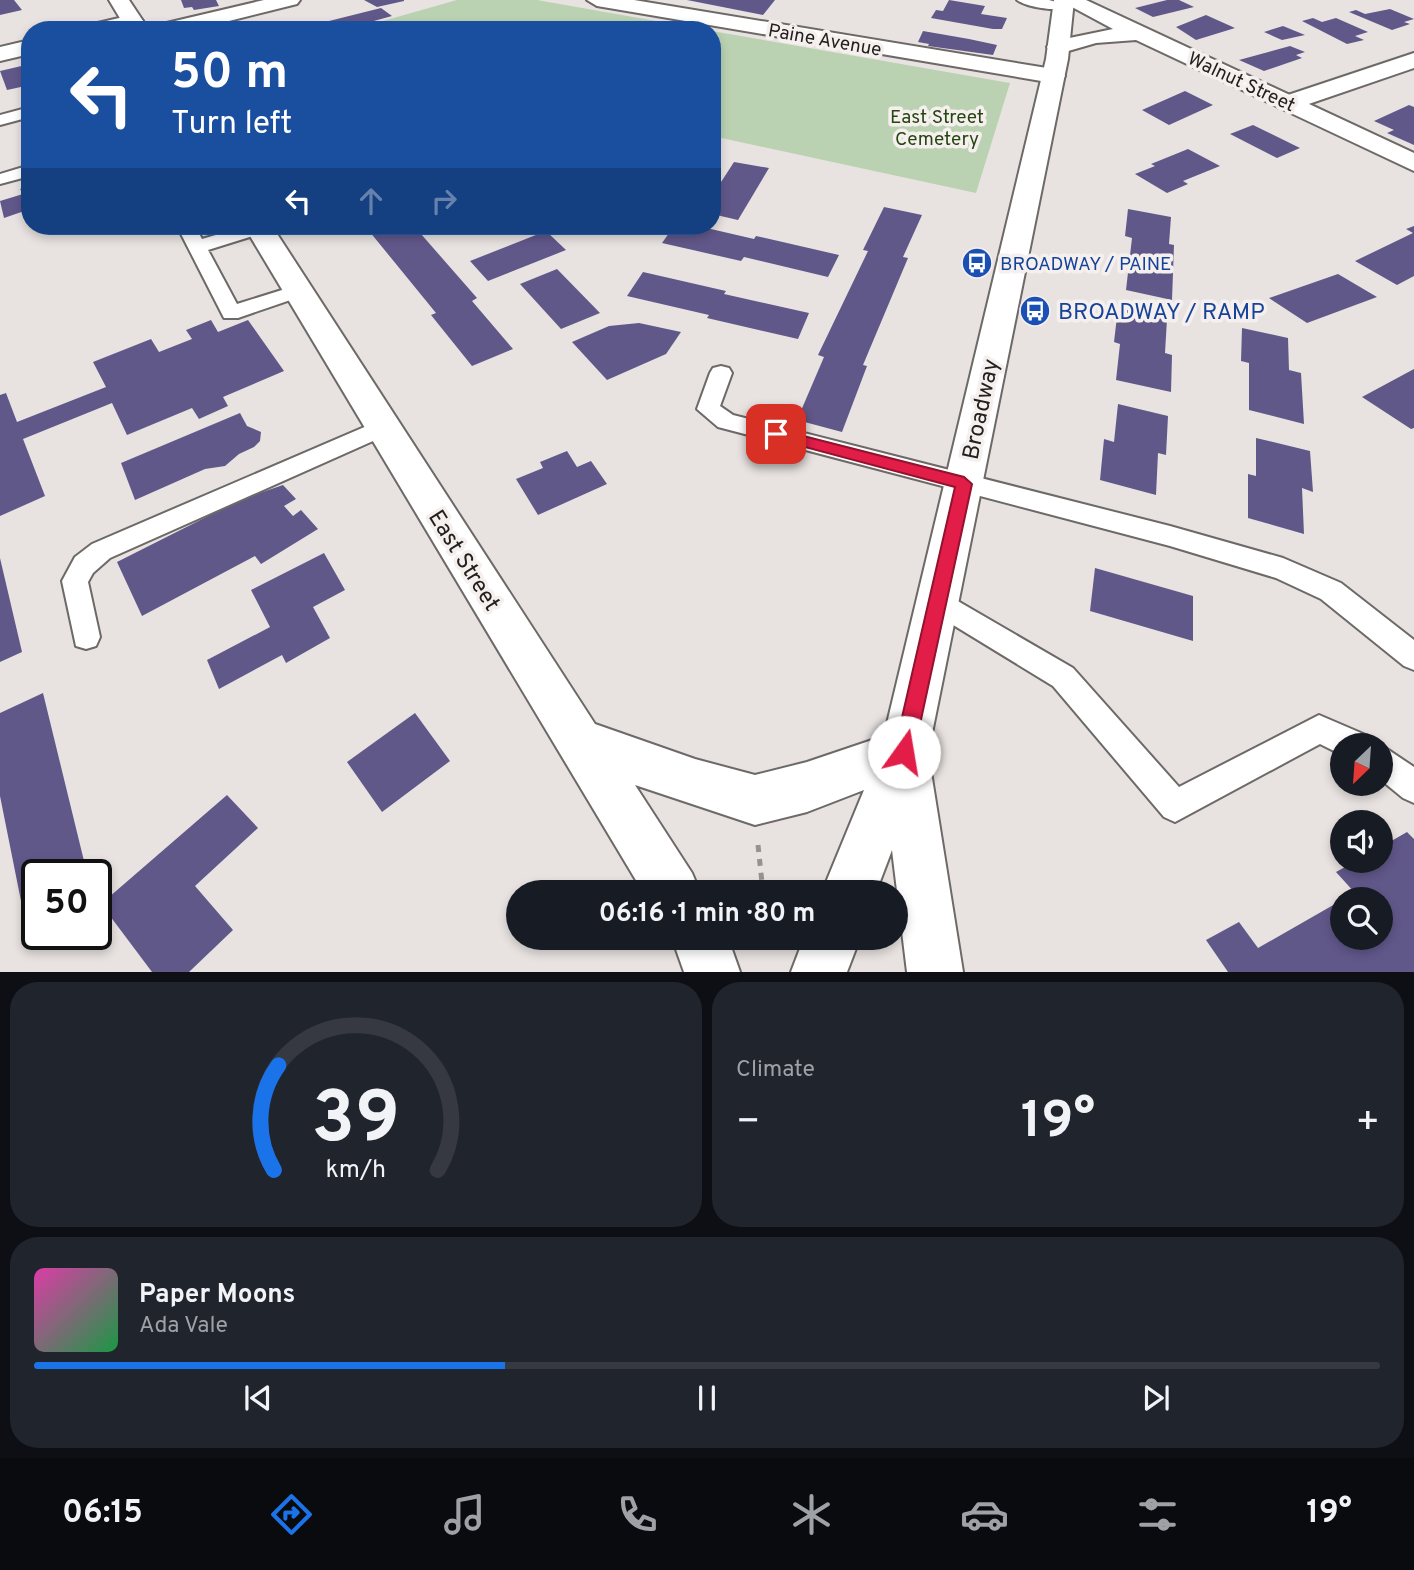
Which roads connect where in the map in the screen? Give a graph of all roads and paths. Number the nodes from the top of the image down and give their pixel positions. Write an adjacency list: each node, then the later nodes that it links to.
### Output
1 (119, 0): 6 (main road)
2 (290, 0): 7 (main road)
3 (597, 0): 12 (main road, Paine Avenue)
4 (1023, 0): 5 (lane)
5 (1065, 2): 8 (main road, Walnut Street); 12 (main road, Broadway)
6 (132, 21)
7 (203, 21)
8 (1139, 33): 12 (main road); 13 (main road, Walnut Street)
9 (21, 49): 10 (main road)
10 (0, 54)
11 (1414, 60): 13 (main road)
12 (1055, 62): 26 (main road, Broadway)
13 (1288, 103): 16 (main road, Walnut Street)
14 (21, 114): 15 (lane)
15 (0, 120)
16 (1414, 163)
17 (21, 173): 18 (lane)
18 (0, 179)
19 (191, 235): 22 (lane)
20 (234, 235): 22 (lane)
21 (264, 235): 23 (main road, East Street)
22 (197, 247): 23 (lane)
23 (298, 291): 25 (main road, East Street)
24 (721, 373): 26 (lane)
25 (383, 427): 28 (lane); 31 (main road, East Street)
26 (964, 484): 27 (main road, Broadway); 29 (lane)
27 (937, 601): 30 (lane); 32 (main road, Broadway)
28 (86, 637)
29 (1414, 657)
30 (1330, 734)
31 (578, 741): 32 (main road); 36 (main road, East Street)
32 (904, 752): 38 (main road, Broadway); 43 (main road)
33 (1393, 770): 34 (lane)
34 (1414, 787)
35 (757, 840): 37 (path)
36 (665, 880)
37 (762, 880)
38 (854, 880)
39 (704, 950): 41 (main road)
40 (827, 950): 42 (main road)
41 (712, 971)
42 (819, 971)
43 (935, 971)

